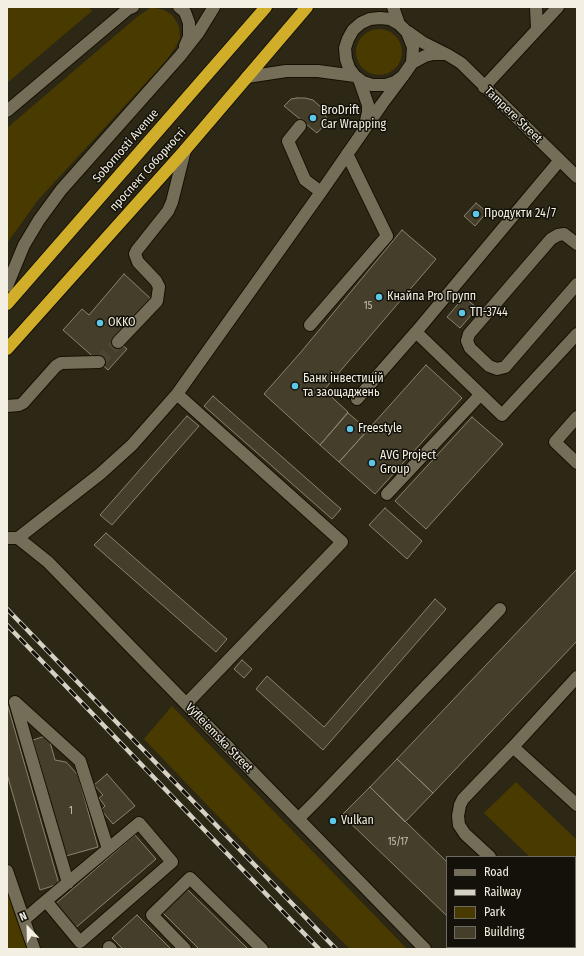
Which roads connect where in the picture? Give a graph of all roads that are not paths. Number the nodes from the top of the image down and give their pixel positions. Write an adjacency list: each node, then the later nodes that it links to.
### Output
1 (179, 7): 12 (street)
2 (214, 7): 12 (street)
3 (266, 7): 29 (highway, Sobornosti Avenue)
4 (307, 7): 15 (highway, проспект Соборності)
5 (393, 7): 9 (street)
6 (536, 7): 10 (street)
7 (558, 7): 10 (street)
8 (130, 8): 18 (street)
9 (403, 28): 11 (street, Tampere Street); 13 (street); 16 (street)
10 (537, 29): 17 (street)
11 (448, 54): 13 (street); 17 (street, Tampere Street)
12 (180, 56): 28 (street)
13 (412, 63): 14 (street)
14 (403, 76): 16 (street); 20 (street)
15 (247, 77): 16 (street); 21 (highway, проспект Соборності)
16 (357, 78): 20 (street)
17 (484, 87): 23 (street, Tampere Street)
18 (7, 111)
19 (300, 126): 25 (street)
20 (364, 130): 22 (street)
21 (185, 150): 33 (street); 34 (highway, проспект Соборності)
22 (347, 154): 25 (street); 30 (street)
23 (560, 160): 24 (street, Tampere Street); 31 (street)
24 (577, 177)
25 (321, 192): 36 (street)
26 (577, 244): 27 (street)
27 (577, 284)
28 (7, 286)
29 (7, 304)
30 (310, 325)
31 (416, 332): 37 (street); 38 (street)
32 (577, 334): 37 (street)
33 (118, 342)
34 (7, 349)
35 (99, 362): 39 (street)
36 (177, 394): 43 (street); 46 (street)
37 (480, 395): 42 (street)
38 (356, 399)
39 (7, 406)
40 (577, 418): 41 (street)
41 (577, 463)
42 (387, 494)
43 (13, 538): 46 (street, Vyfleiemska Street)
44 (500, 609): 49 (street)
45 (577, 677): 47 (street)
46 (186, 704): 49 (street, Vyfleiemska Street)
47 (514, 746): 48 (street); 51 (street)
48 (577, 805)
49 (298, 819): 59 (street, Vyfleiemska Street)
50 (108, 849): 53 (street); 53 (street); 54 (street)
51 (489, 856)
52 (7, 871): 55 (street)
53 (68, 884): 54 (street)
54 (46, 901): 55 (street)
55 (24, 920): 56 (street)
56 (34, 949)
57 (185, 949): 58 (street)
58 (262, 949)
59 (425, 949)

